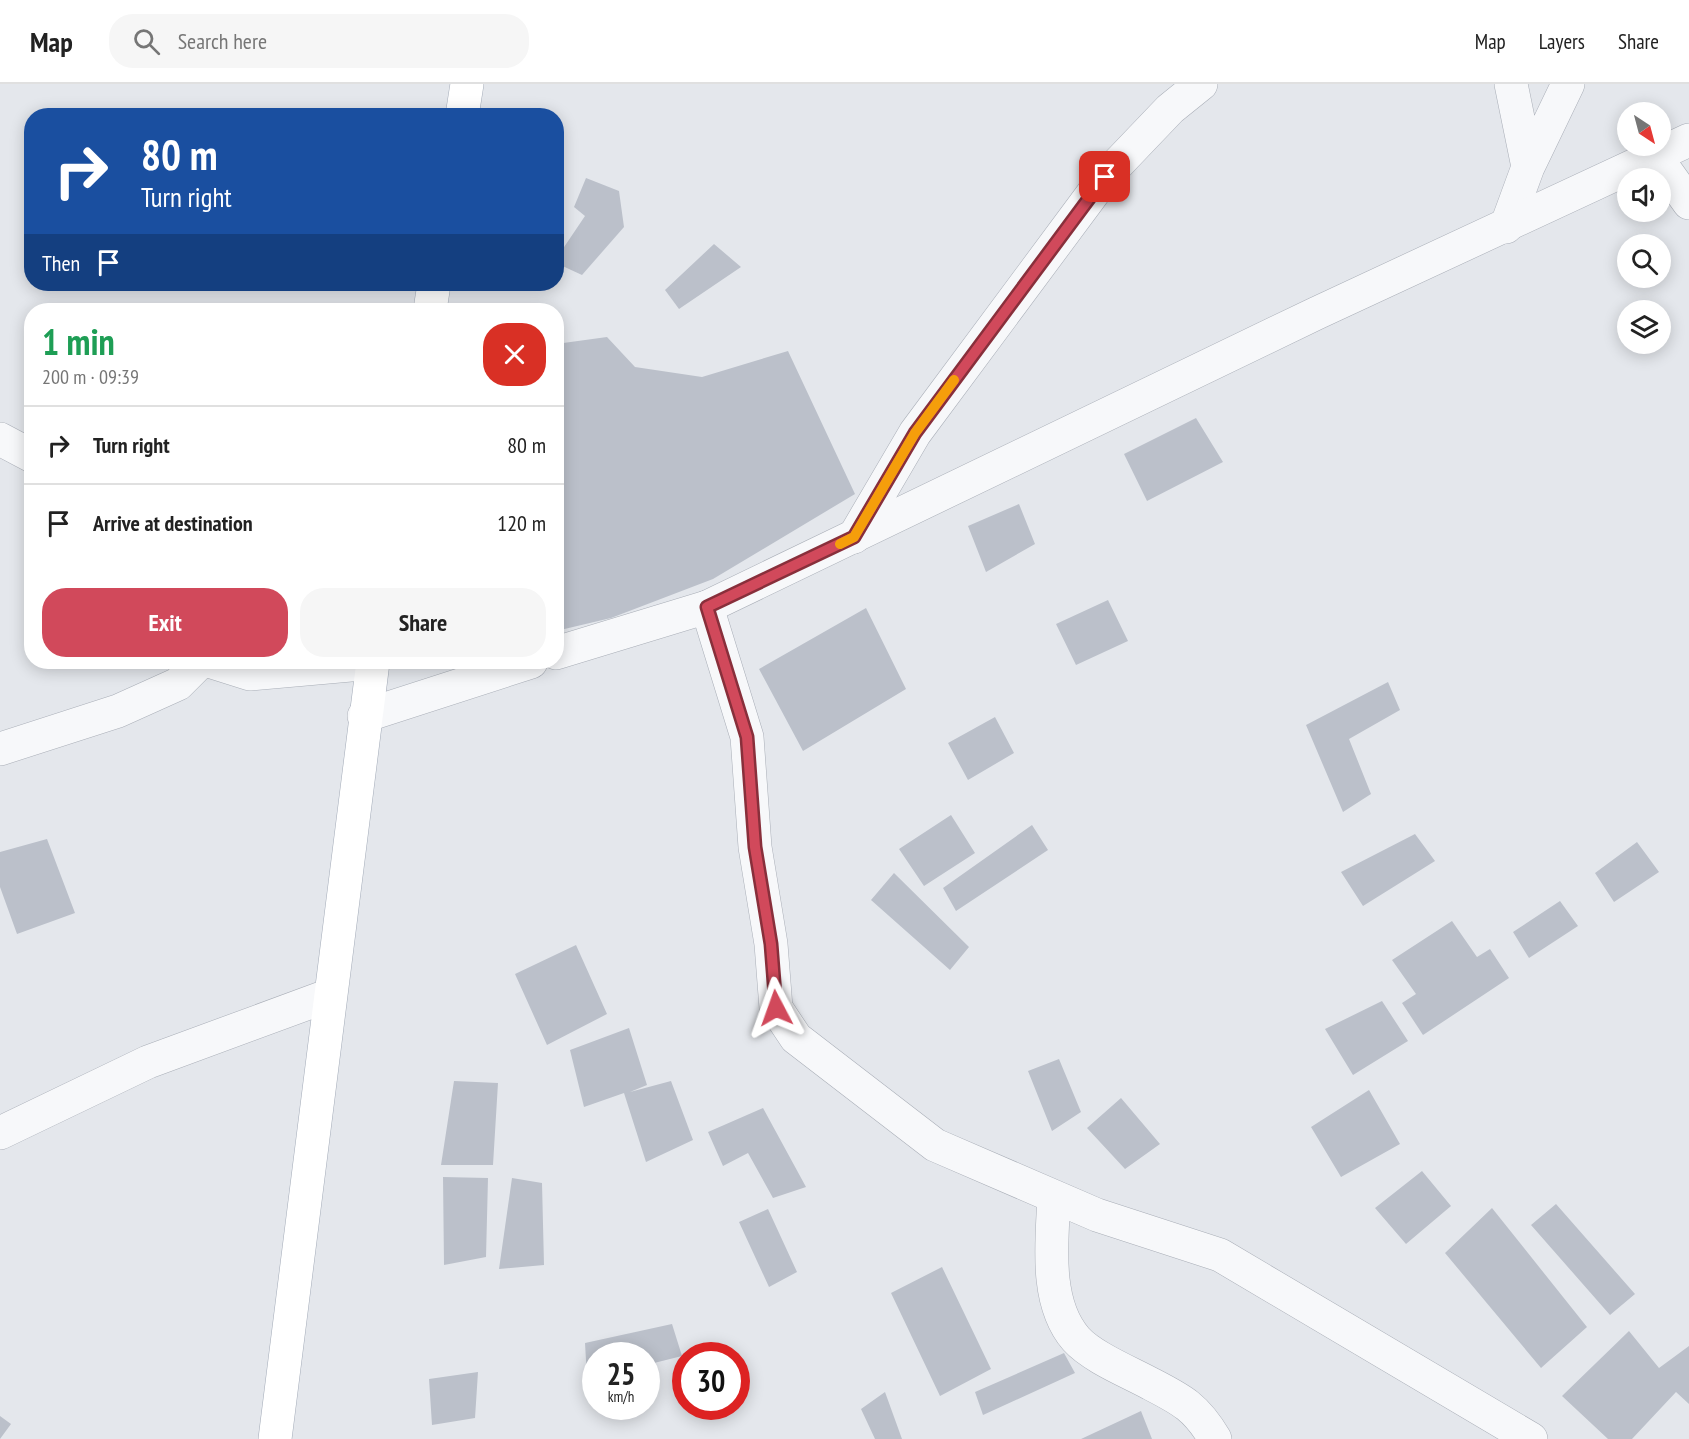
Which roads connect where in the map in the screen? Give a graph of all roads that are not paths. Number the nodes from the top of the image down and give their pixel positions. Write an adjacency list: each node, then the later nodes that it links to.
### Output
1 (467, 84): 5 (main road)
2 (1202, 84): 13 (street)
3 (1511, 84): 8 (street)
4 (1568, 84): 8 (street)
5 (463, 108)
6 (1689, 140): 7 (street)
7 (1656, 157): 9 (street); 10 (street)
8 (1528, 167): 10 (street)
9 (1689, 203)
10 (1506, 227): 13 (street)
11 (0, 439): 12 (street)
12 (24, 452)
13 (854, 537): 14 (street)
14 (707, 607): 15 (street); 25 (street)
15 (564, 651)
16 (193, 669): 22 (street)
17 (234, 669): 18 (street)
18 (301, 669)
19 (372, 669): 21 (main road)
20 (509, 669): 21 (street)
21 (364, 716): 23 (main road)
22 (0, 749)
23 (330, 995): 24 (street); 26 (main road)
24 (0, 1133)
25 (1054, 1197): 27 (street); 28 (street)
26 (275, 1439)
27 (1215, 1439)
28 (1531, 1439)

